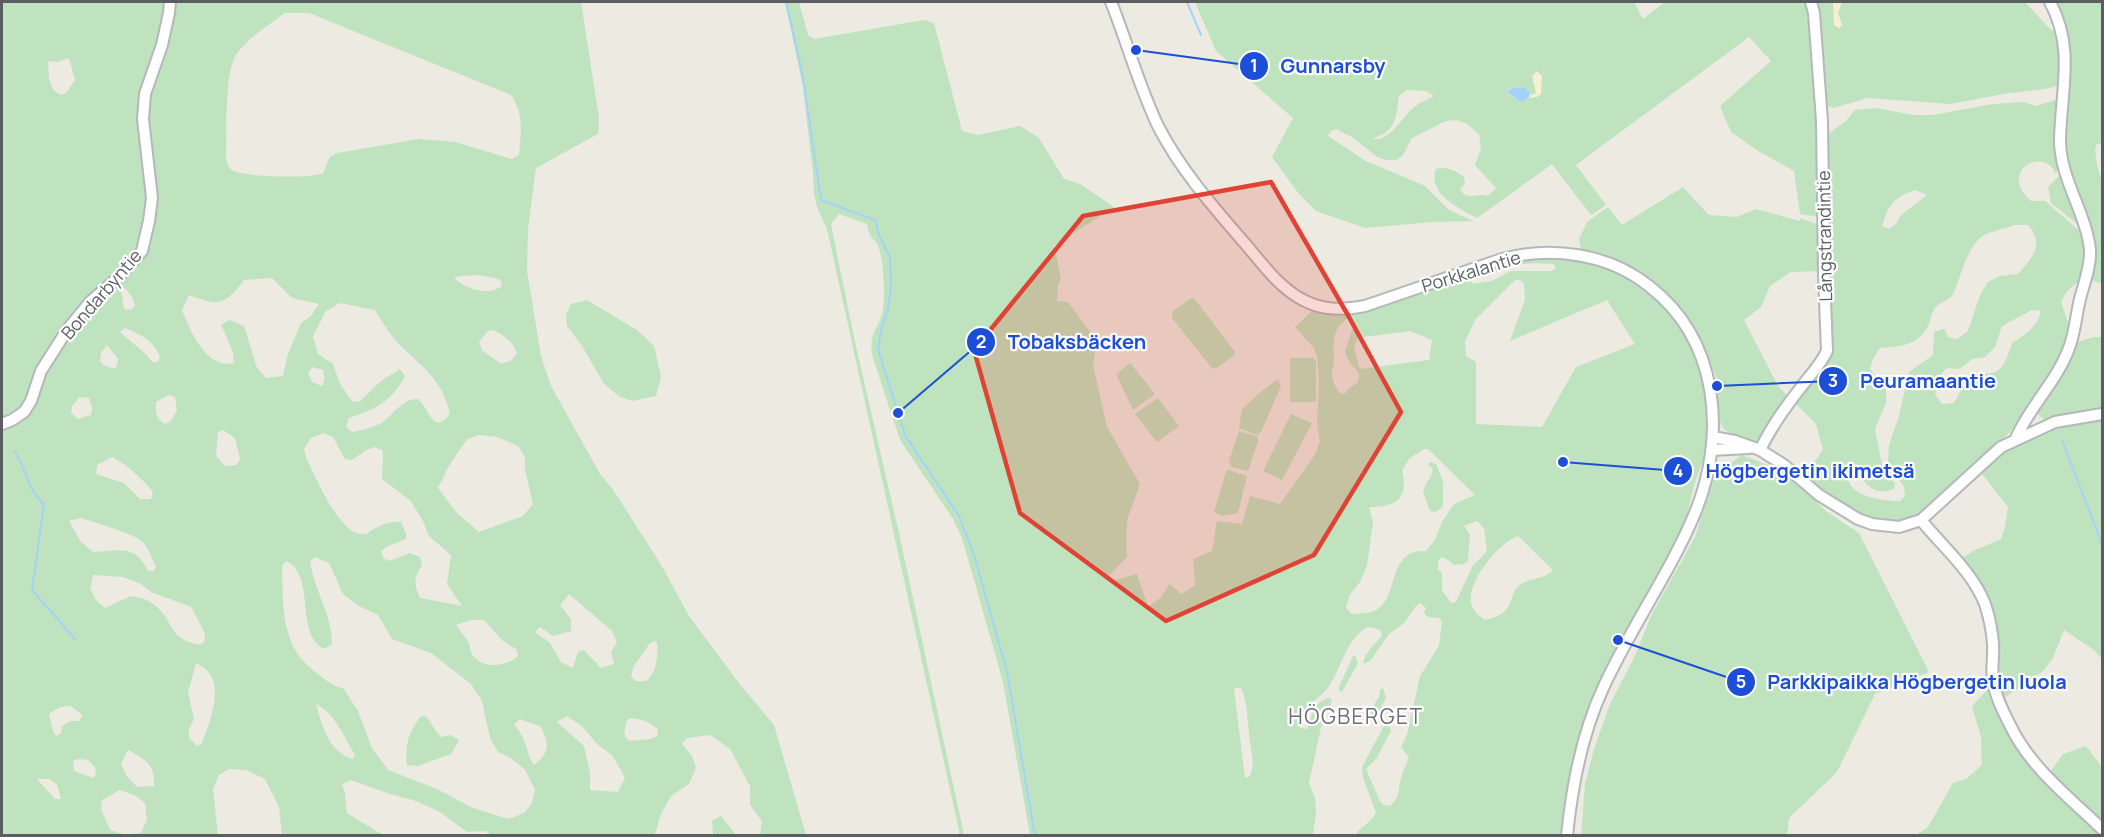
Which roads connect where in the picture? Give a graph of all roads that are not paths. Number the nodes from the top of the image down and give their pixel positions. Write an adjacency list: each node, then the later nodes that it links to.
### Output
1 (170, 2): 7 (street, Bondarbyntie)
2 (1112, 2): 9 (street, Porkkalantie)
3 (1811, 2): 11 (street, Långstrandintie)
4 (2050, 2): 5 (street)
5 (2029, 413): 8 (street); 10 (street)
6 (2103, 414): 8 (street)
7 (2, 424)
8 (2040, 427): 10 (street)
9 (1713, 437): 11 (street); 12 (street, Porkkalantie)
10 (2016, 438): 13 (street)
11 (1754, 449): 12 (street); 13 (street)
12 (1711, 450): 15 (street, Porkkalantie)
13 (1921, 520): 14 (street)
14 (2103, 829)
15 (1568, 836)

